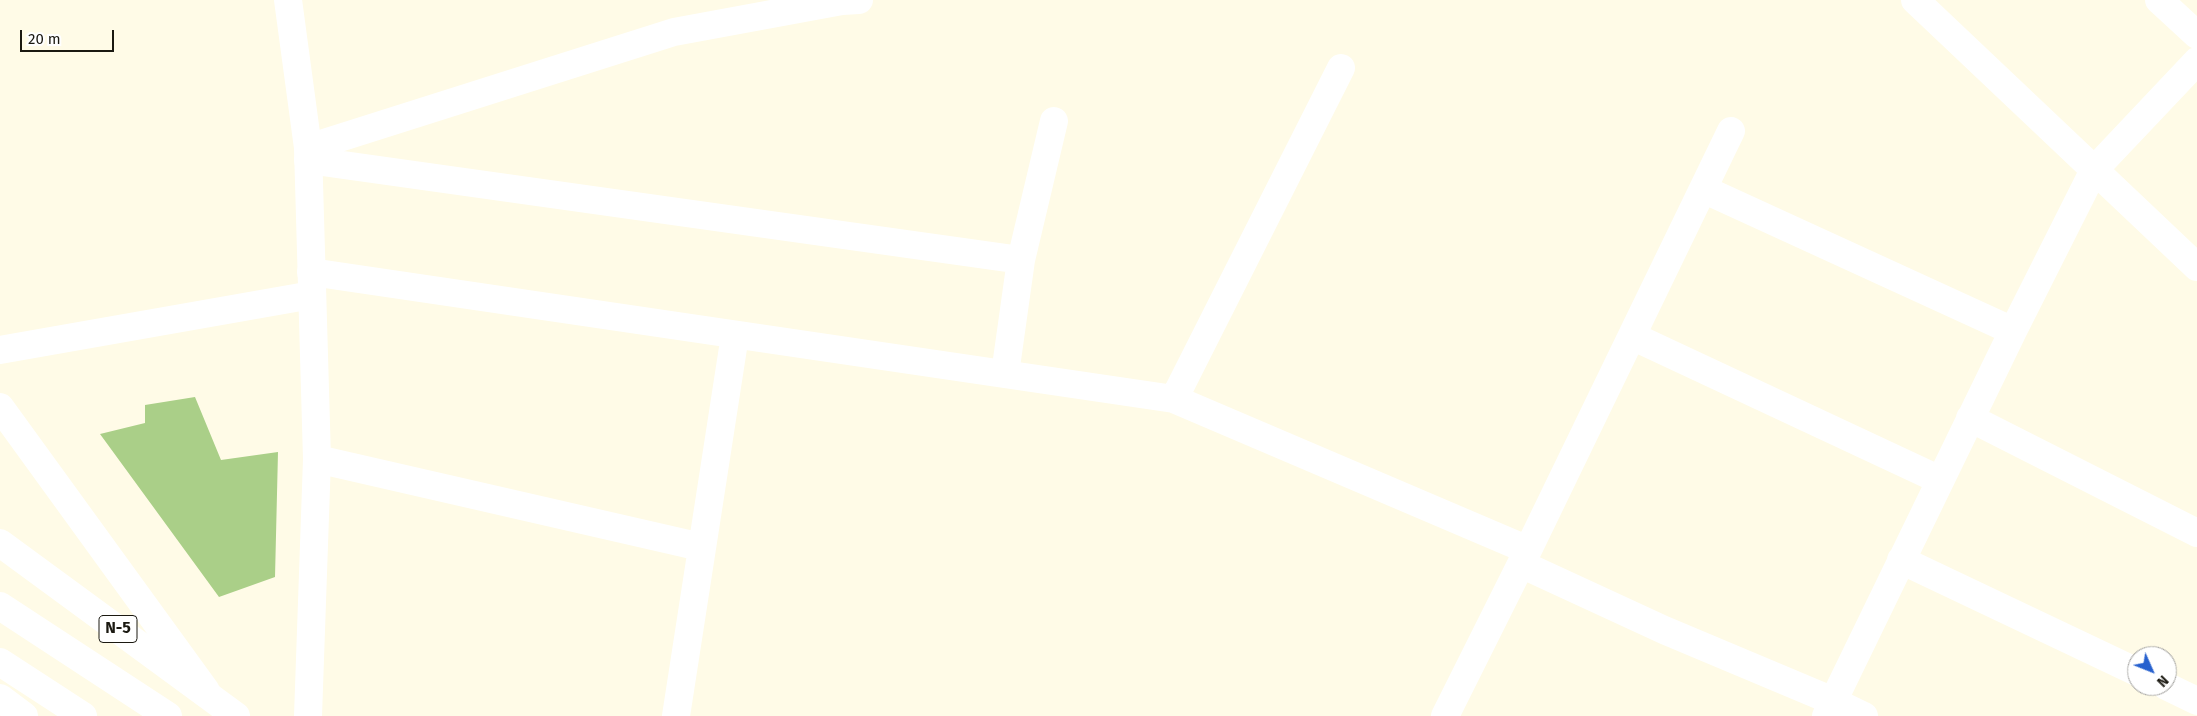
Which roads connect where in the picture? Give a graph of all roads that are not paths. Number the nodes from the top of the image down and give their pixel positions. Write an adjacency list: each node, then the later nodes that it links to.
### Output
1 (288, 0): 10 (main road)
2 (848, 0): 10 (main road)
3 (1915, 0): 11 (main road)
4 (2159, 0): 5 (main road)
5 (2197, 35)
6 (2197, 61): 11 (main road)
7 (1341, 68): 21 (main road)
8 (1054, 121): 13 (main road)
9 (1731, 131): 12 (main road)
10 (308, 154): 13 (main road); 15 (main road)
11 (2094, 170): 14 (main road); 16 (main road)
12 (1703, 189): 16 (main road); 18 (main road)
13 (1021, 260): 20 (main road)
14 (2197, 267)
15 (312, 283): 17 (main road); 19 (main road); 24 (main road)
16 (2012, 331): 23 (main road)
17 (735, 335): 20 (main road); 28 (main road)
18 (1632, 336): 25 (main road); 29 (main road)
19 (0, 350)
20 (1005, 374): 21 (main road)
21 (1174, 399): 29 (main road)
22 (0, 407): 35 (main road)
23 (1970, 418): 25 (main road); 26 (main road)
24 (317, 458): 28 (main road); 43 (main road)
25 (1940, 480): 30 (main road)
26 (2197, 533)
27 (0, 543): 35 (main road, N-5)
28 (701, 547): 44 (main road)
29 (1525, 557): 38 (main road); 45 (main road)
30 (1901, 560): 33 (main road); 38 (main road)
31 (0, 606): 41 (main road)
32 (0, 662): 40 (main road)
33 (2127, 667)
34 (2177, 691): 37 (main road)
35 (210, 697): 42 (main road, N-5)
36 (0, 698): 39 (main road)
37 (2197, 701)
38 (1830, 708): 46 (main road)
39 (24, 716)
40 (83, 716)
41 (168, 716)
42 (236, 716)
43 (308, 716)
44 (676, 716)
45 (1445, 716)
46 (1864, 716)

